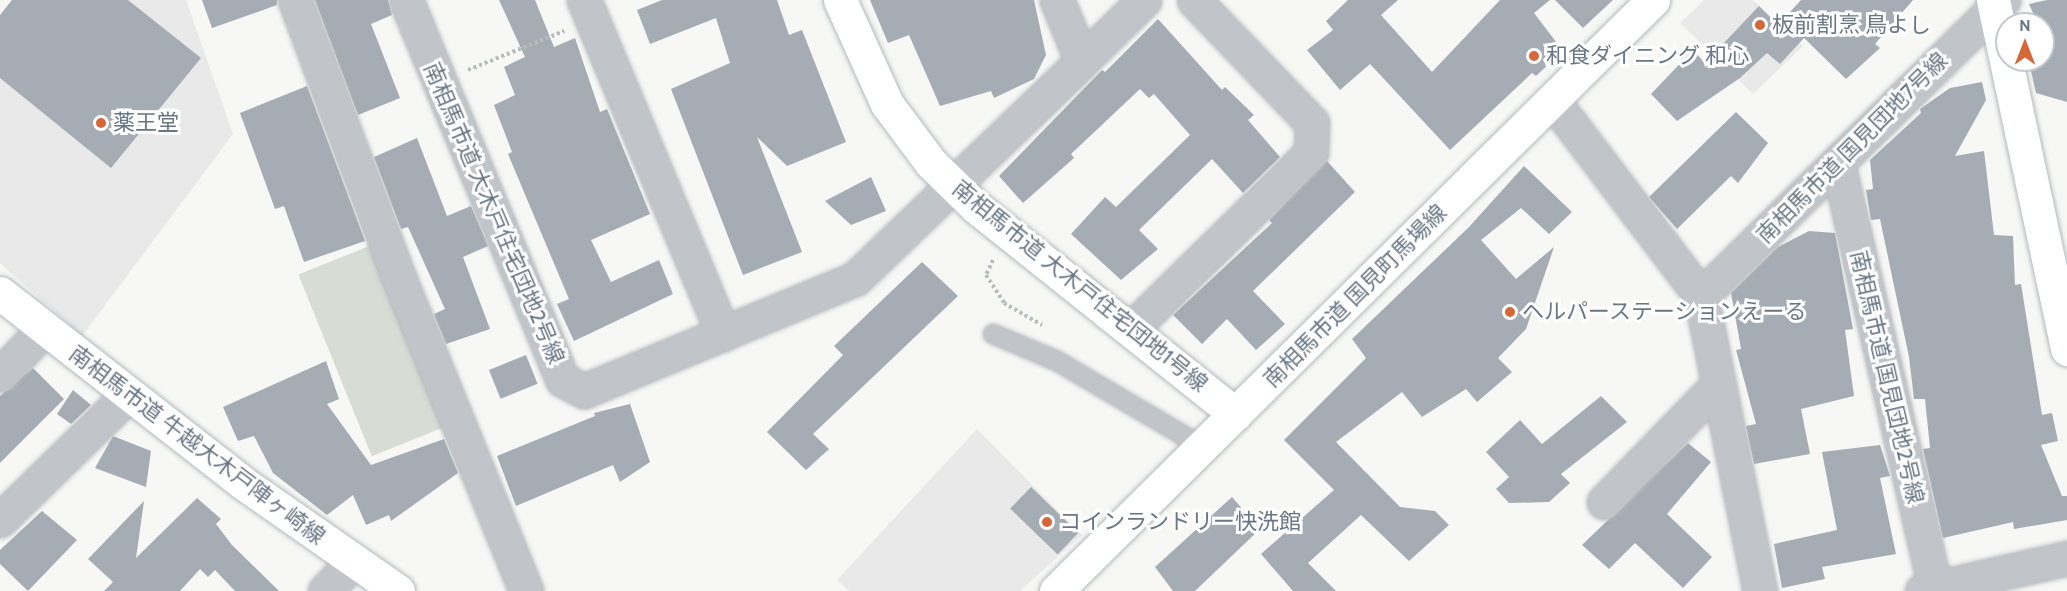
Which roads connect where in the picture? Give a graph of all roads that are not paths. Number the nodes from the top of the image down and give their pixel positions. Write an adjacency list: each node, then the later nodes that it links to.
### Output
1 (295, 0): 33 (street)
2 (406, 0): 18 (street, 南相馬市道 大木戸住宅団地2号線)
3 (840, 0): 13 (street, 南相馬市道 大木戸住宅団地1号線)
4 (1057, 0): 10 (street)
5 (1144, 0): 10 (street, 南相馬市道 大木戸住宅団地2号線)
6 (1194, 0): 17 (street)
7 (1653, 0): 11 (street, 南相馬市道 国見町馬場線)
8 (1997, 3): 12 (street, 南相馬市道 国見団地7号線); 20 (street)
9 (588, 10): 18 (street)
10 (1082, 62): 13 (street, 南相馬市道 大木戸住宅団地2号線)
11 (1553, 101): 15 (street); 24 (street, 南相馬市道 国見町馬場線)
12 (1838, 164): 15 (street, 南相馬市道 国見団地7号線); 30 (street, 南相馬市道 国見団地2号線)
13 (953, 184): 17 (street, 南相馬市道 大木戸住宅団地1号線); 18 (street, 南相馬市道 大木戸住宅団地2号線)
14 (0, 293): 16 (street, 南相馬市道 牛越大木戸陣ヶ崎線)
15 (1701, 296): 22 (street)
16 (44, 329): 21 (street); 23 (street, 南相馬市道 牛越大木戸陣ヶ崎線)
17 (1130, 330): 24 (street, 南相馬市道 大木戸住宅団地1号線)
18 (723, 334)
19 (993, 334): 25 (lane)
20 (2067, 349)
21 (0, 375)
22 (1717, 386): 26 (street); 35 (street)
23 (128, 395): 27 (street); 29 (street, 南相馬市道 牛越大木戸陣ヶ崎線)
24 (1235, 414): 25 (street, 南相馬市道 国見町馬場線)
25 (1203, 447): 34 (street, 南相馬市道 国見町馬場線)
26 (1604, 502)
27 (0, 520)
28 (2067, 558): 30 (street)
29 (354, 561): 31 (street); 32 (street, 南相馬市道 牛越大木戸陣ヶ崎線)
30 (1931, 590)
31 (325, 591)
32 (398, 591)
33 (526, 591)
34 (1056, 591)
35 (1760, 591)

